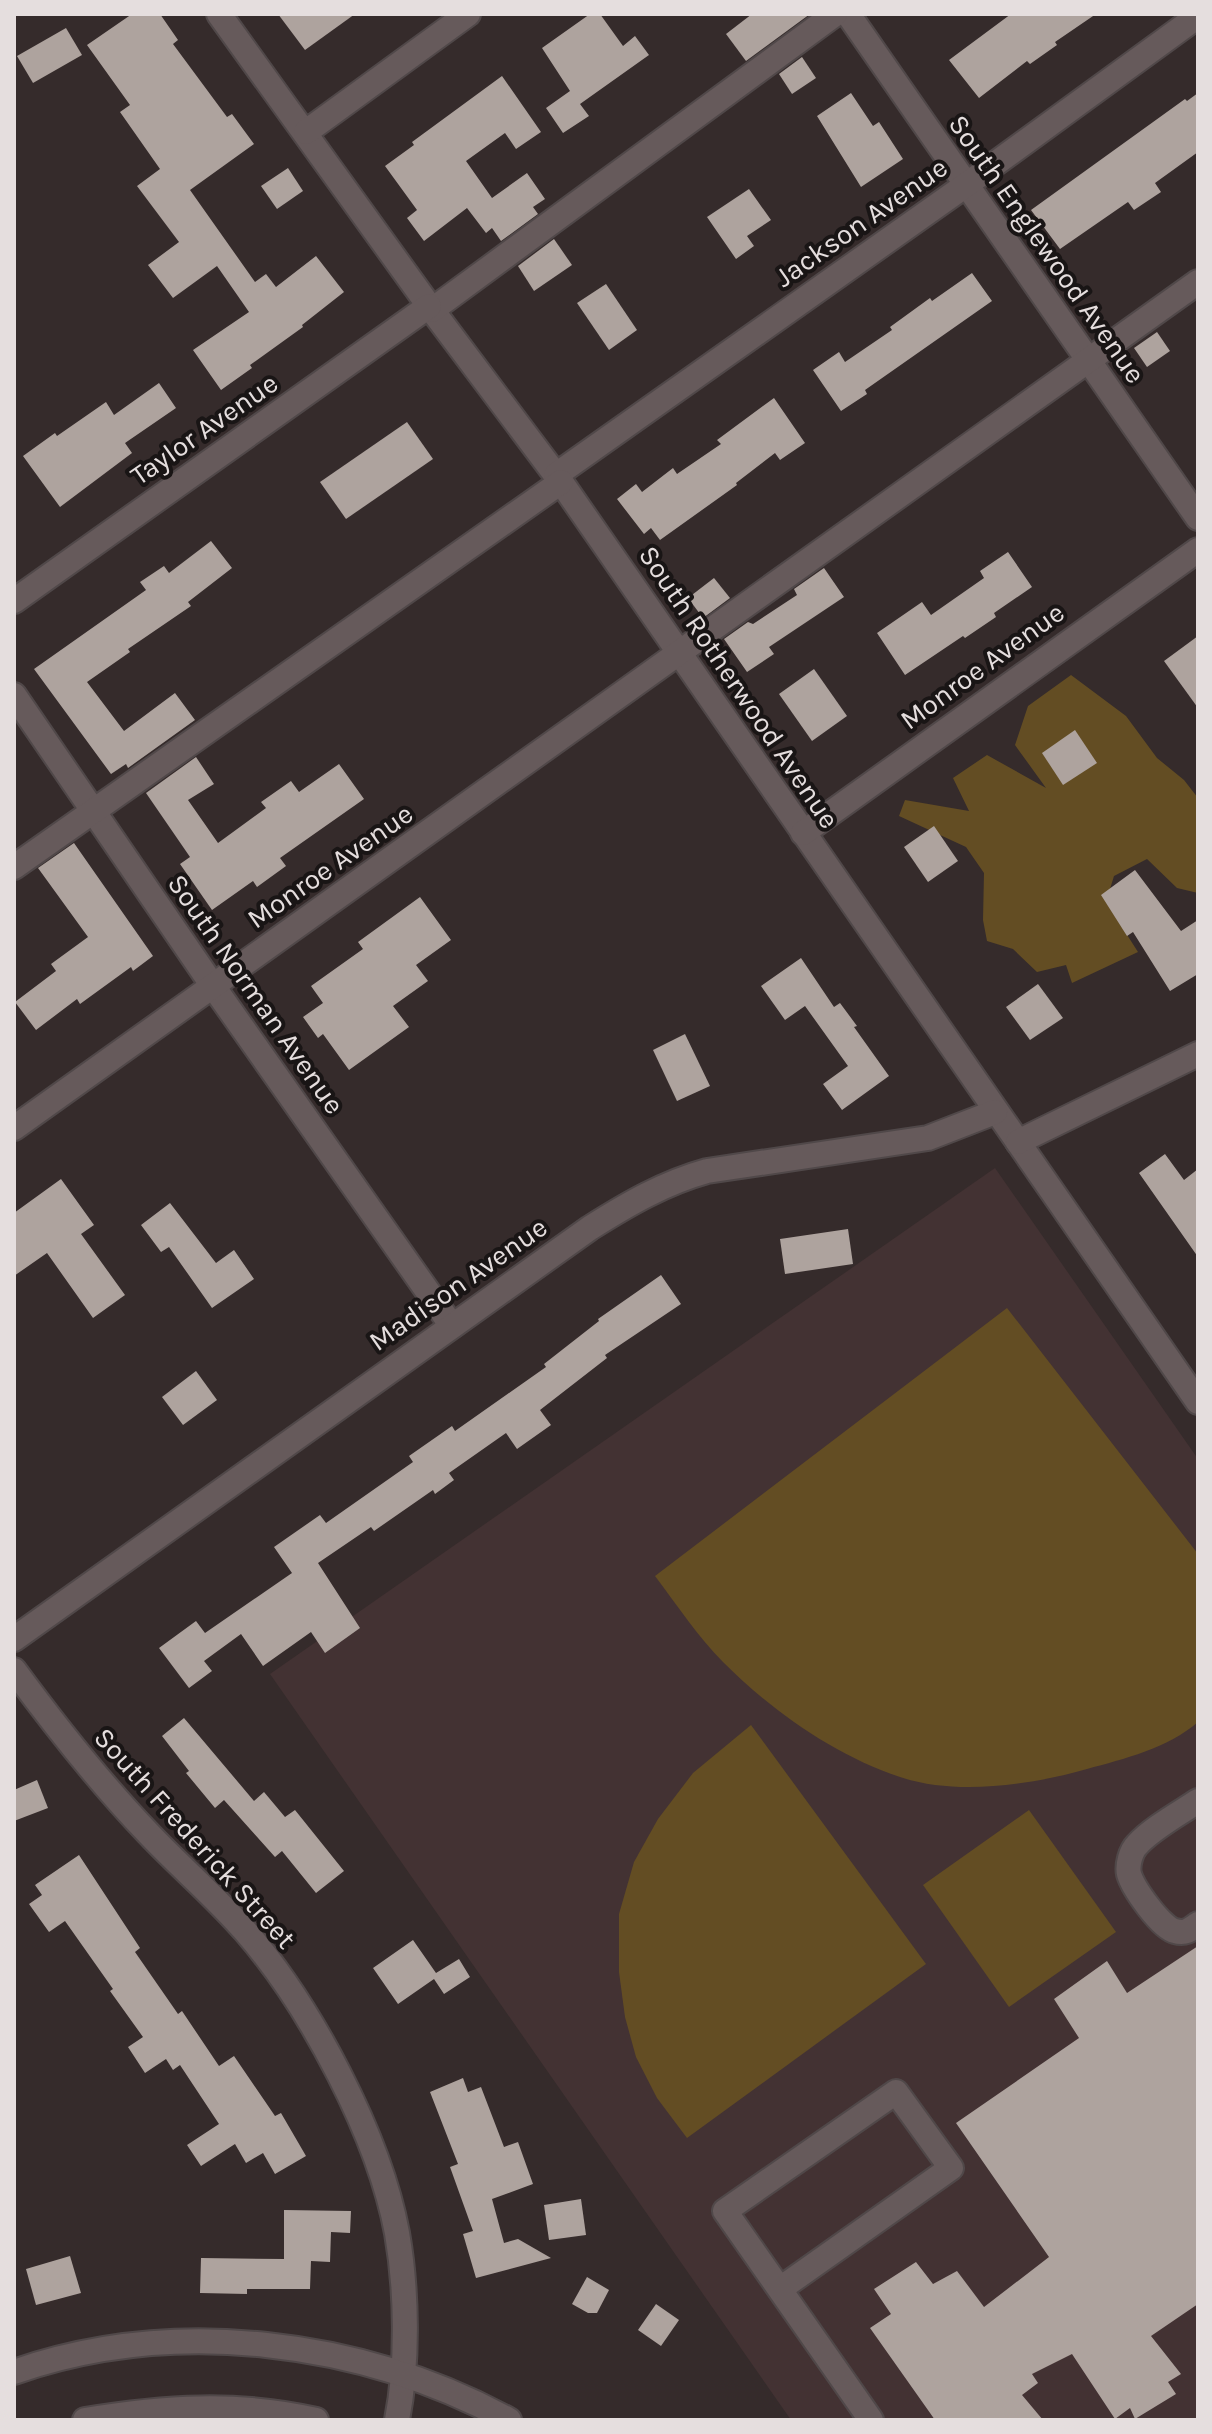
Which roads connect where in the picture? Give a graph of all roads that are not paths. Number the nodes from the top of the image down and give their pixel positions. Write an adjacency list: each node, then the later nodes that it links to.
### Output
1 (219, 14): 6 (street, South Rotherwood Avenue)
2 (468, 14): 6 (street)
3 (835, 14): 9 (street, Taylor Avenue)
4 (848, 14): 7 (street, South Englewood Avenue)
5 (1198, 16): 7 (street, Jackson Avenue)
6 (306, 132): 9 (street, South Rotherwood Avenue)
7 (966, 185): 10 (street, South Englewood Avenue); 11 (street, Jackson Avenue)
8 (1198, 282): 10 (street, Monroe Avenue)
9 (430, 308): 11 (street, South Rotherwood Avenue); 14 (street, Taylor Avenue)
10 (1089, 361): 12 (street, South Englewood Avenue); 15 (street, Monroe Avenue)
11 (559, 478): 15 (street, South Rotherwood Avenue); 17 (street, Jackson Avenue)
12 (1198, 518)
13 (1198, 550): 18 (street, Monroe Avenue)
14 (14, 601)
15 (681, 653): 18 (street, South Rotherwood Avenue); 20 (street, Monroe Avenue)
16 (14, 695): 17 (street, South Norman Avenue)
17 (92, 811): 19 (street, Jackson Avenue); 20 (street, South Norman Avenue)
18 (803, 833): 22 (street, South Rotherwood Avenue)
19 (14, 867)
20 (213, 986): 23 (street, Monroe Avenue); 25 (street, South Norman Avenue)
21 (1198, 1054): 24 (street)
22 (995, 1112): 24 (street, South Rotherwood Avenue); 25 (street, Madison Avenue)
23 (14, 1128)
24 (1018, 1142): 26 (street, South Rotherwood Avenue)
25 (452, 1326): 27 (street, Madison Avenue)
26 (1198, 1402)
27 (14, 1639)
28 (14, 1670): 33 (street, South Frederick Street)
29 (1198, 1801): 30 (street)
30 (1198, 1924)
31 (780, 2289): 31 (street); 38 (street)
32 (14, 2372): 33 (street)
33 (402, 2374): 36 (street, South Frederick Street); 37 (street)
34 (85, 2420): 35 (street)
35 (316, 2420)
36 (397, 2420)
37 (509, 2420)
38 (871, 2420)

